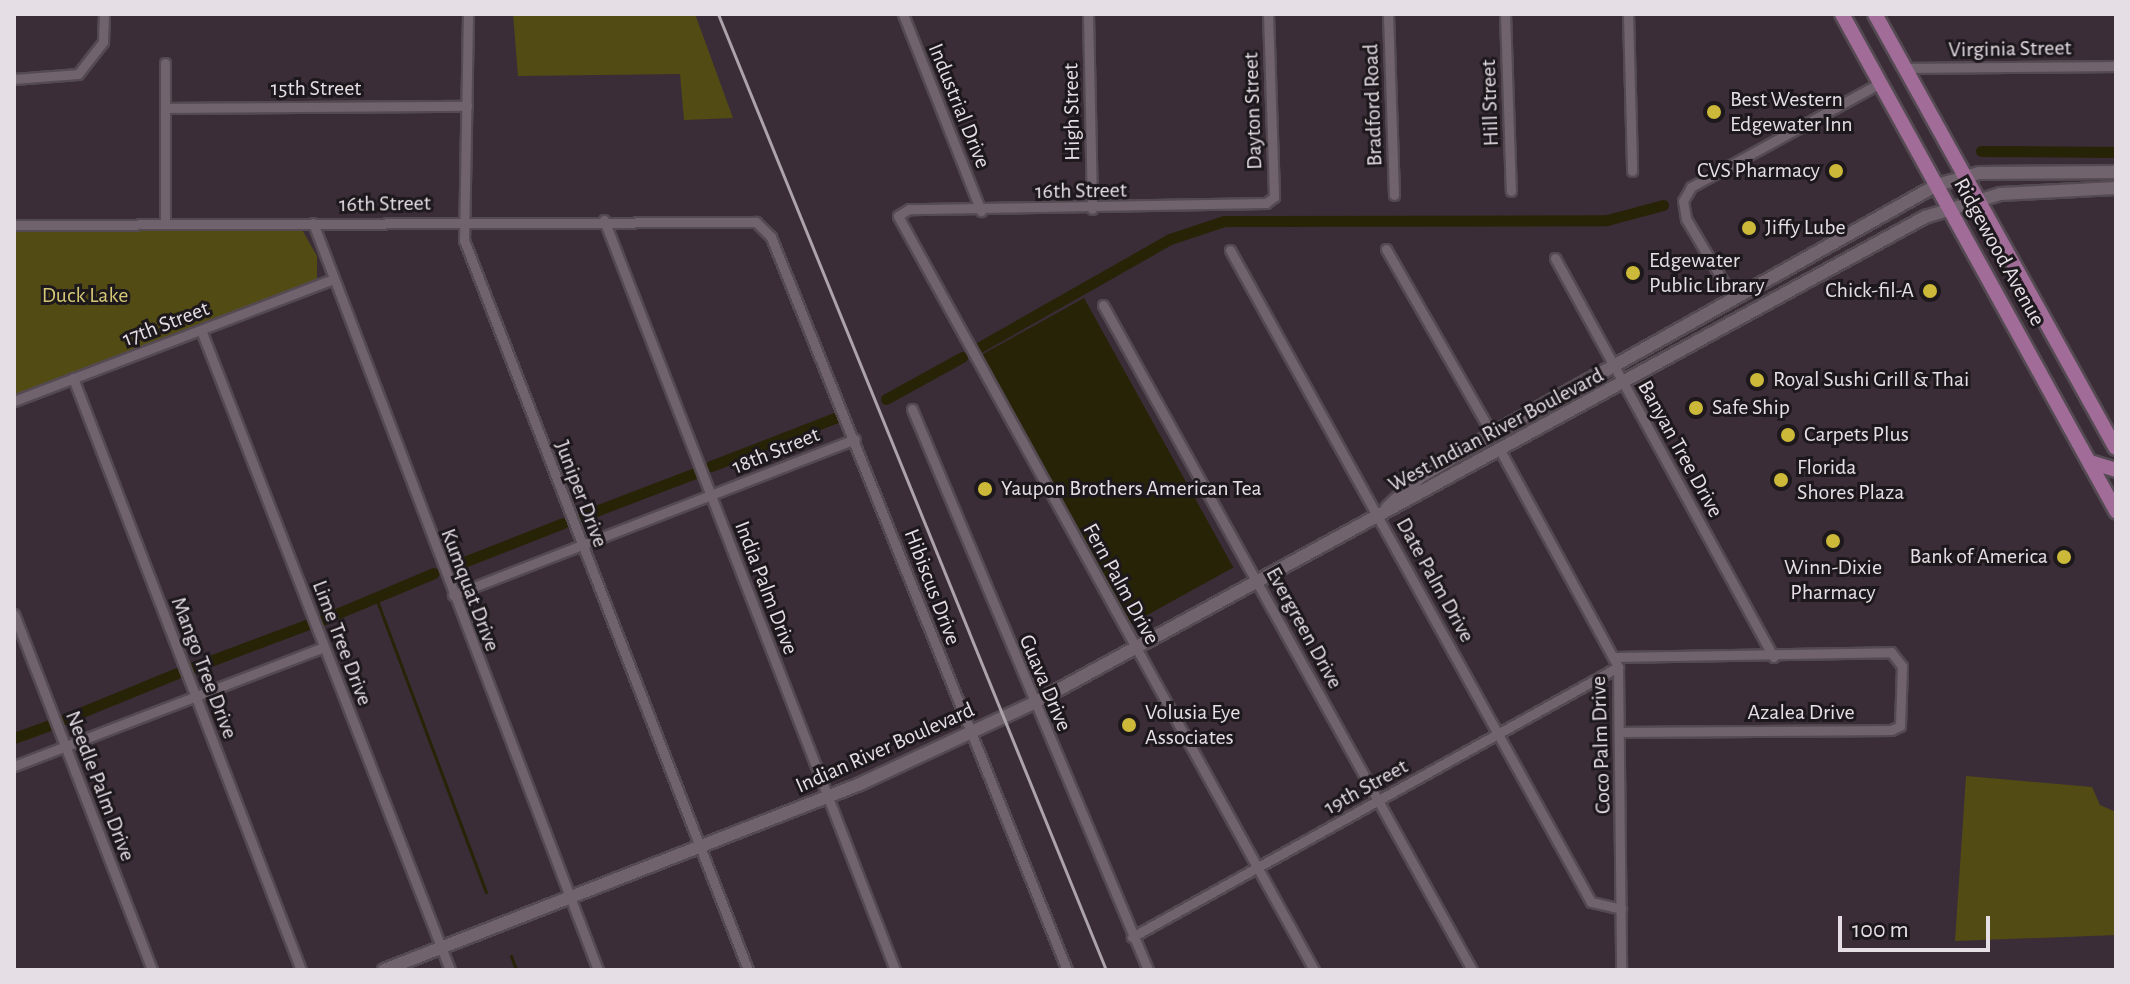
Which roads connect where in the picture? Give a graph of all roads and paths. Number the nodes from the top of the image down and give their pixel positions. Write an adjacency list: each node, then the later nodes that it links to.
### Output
1 (104, 14): 14 (street)
2 (468, 14): 16 (street, Juniper Drive)
3 (903, 14): 31 (street, Industrial Drive)
4 (1088, 14): 30 (street, High Street)
5 (1268, 14): 28 (street, Dayton Street)
6 (1388, 14): 26 (street, Bradford Road)
7 (1505, 14): 25 (street, Hill Street)
8 (1628, 14): 18 (street)
9 (1842, 14): 15 (main road, Ridgewood Avenue)
10 (1875, 14): 13 (main road, Ridgewood Avenue)
11 (165, 63): 17 (street)
12 (2116, 66): 13 (street, Virginia Street)
13 (1905, 68): 21 (main road, Ridgewood Avenue)
14 (14, 79)
15 (1880, 83): 22 (main road, Ridgewood Avenue); 43 (street)
16 (467, 106): 17 (street, 15th Street); 34 (street, Juniper Drive)
17 (165, 108): 37 (street)
18 (1632, 171)
19 (2063, 172): 20 (main road); 21 (main road); 24 (main road)
20 (2116, 172)
21 (1964, 174): 22 (main road, West Indian River Boulevard); 27 (main road, Ridgewood Avenue)
22 (1937, 185): 29 (main road, Ridgewood Avenue); 43 (main road, West Indian River Boulevard)
23 (2116, 188): 24 (main road, West Indian River Boulevard)
24 (2063, 189): 27 (main road, West Indian River Boulevard)
25 (1511, 191)
26 (1394, 195)
27 (1978, 199): 29 (main road, West Indian River Boulevard); 53 (main road, Ridgewood Avenue)
28 (1266, 203): 30 (street, 16th Street)
29 (1949, 208): 48 (main road, West Indian River Boulevard); 55 (main road, Ridgewood Avenue)
30 (1092, 209): 31 (street, 16th Street)
31 (981, 211): 32 (street, 16th Street)
32 (898, 216): 65 (street, Fern Palm Drive)
33 (604, 220): 34 (street, 16th Street); 35 (street, 16th Street); 57 (street, India Palm Drive)
34 (464, 221): 36 (street, 16th Street); 60 (street, Juniper Drive)
35 (756, 222): 52 (street, Hibiscus Drive)
36 (313, 223): 37 (street, 16th Street); 42 (street, Kumquat Drive)
37 (165, 224): 38 (street, 16th Street)
38 (14, 225)
39 (1386, 249): 51 (street)
40 (1230, 250): 59 (street, Date Palm Drive)
41 (1555, 258): 46 (street, Banyan Tree Drive)
42 (331, 280): 45 (street, 17th Street); 62 (street, Kumquat Drive)
43 (1733, 298): 46 (main road, West Indian River Boulevard)
44 (1103, 305): 61 (street, Evergreen Drive)
45 (201, 330): 47 (street, 17th Street); 64 (street, Lime Tree Drive)
46 (1613, 365): 48 (street, Banyan Tree Drive); 51 (main road, West Indian River Boulevard)
47 (73, 378): 49 (street, 17th Street); 69 (street, Mango Tree Drive)
48 (1623, 384): 54 (main road, West Indian River Boulevard); 67 (street, Banyan Tree Drive)
49 (14, 401)
50 (912, 409): 70 (street, Guava Drive)
51 (1492, 434): 59 (main road, West Indian River Boulevard)
52 (855, 439): 57 (street, 18th Street); 72 (street, Hibiscus Drive)
53 (2116, 448)
54 (1501, 452): 59 (main road, West Indian River Boulevard); 68 (street, Coco Palm Drive)
55 (2090, 462): 56 (main road); 58 (main road, Ridgewood Avenue)
56 (2116, 470)
57 (711, 496): 60 (street, 18th Street); 76 (street, India Palm Drive)
58 (2116, 511)
59 (1379, 516): 61 (main road, Indian River Boulevard); 73 (street, Date Palm Drive)
60 (582, 547): 62 (street, 18th Street); 78 (street, Juniper Drive)
61 (1258, 580): 65 (main road, Indian River Boulevard); 77 (street, Evergreen Drive)
62 (453, 595): 80 (street, Kumquat Drive)
63 (14, 614): 74 (street, Needle Palm Drive)
64 (324, 647): 69 (street); 83 (street, Lime Tree Drive)
65 (1136, 647): 70 (main road, Indian River Boulevard); 79 (street, Fern Palm Drive)
66 (1891, 652): 67 (street, 19th Street); 71 (street, Azalea Drive)
67 (1773, 657): 68 (street, 19th Street)
68 (1616, 662): 71 (street, Coco Palm Drive); 73 (street, 19th Street)
69 (195, 696): 74 (street); 85 (street, Mango Tree Drive)
70 (1034, 703): 72 (main road, Indian River Boulevard); 82 (street, Guava Drive)
71 (1622, 732): 81 (street, Coco Palm Drive)
72 (969, 734): 76 (main road, Indian River Boulevard); 91 (street, Hibiscus Drive)
73 (1500, 734): 77 (street, 19th Street); 81 (street, Date Palm Drive)
74 (65, 746): 75 (street); 84 (street, Needle Palm Drive)
75 (14, 766)
76 (828, 797): 78 (main road, Indian River Boulevard); 90 (street, India Palm Drive)
77 (1378, 801): 79 (street, 19th Street); 94 (street, Evergreen Drive)
78 (700, 847): 80 (main road, Indian River Boulevard); 89 (street, Juniper Drive)
79 (1258, 868): 82 (street, 19th Street); 93 (street, Fern Palm Drive)
80 (570, 898): 83 (main road, Indian River Boulevard); 88 (street, Kumquat Drive)
81 (1621, 909): 95 (street, Coco Palm Drive)
82 (1132, 937): 92 (street, Guava Drive)
83 (441, 948): 86 (main road, Indian River Boulevard); 87 (street, Lime Tree Drive)
84 (152, 970)
85 (301, 970)
86 (384, 970)
87 (450, 970)
88 (598, 970)
89 (748, 970)
90 (895, 970)
91 (1067, 970)
92 (1148, 970)
93 (1314, 970)
94 (1472, 970)
95 (1621, 970)

